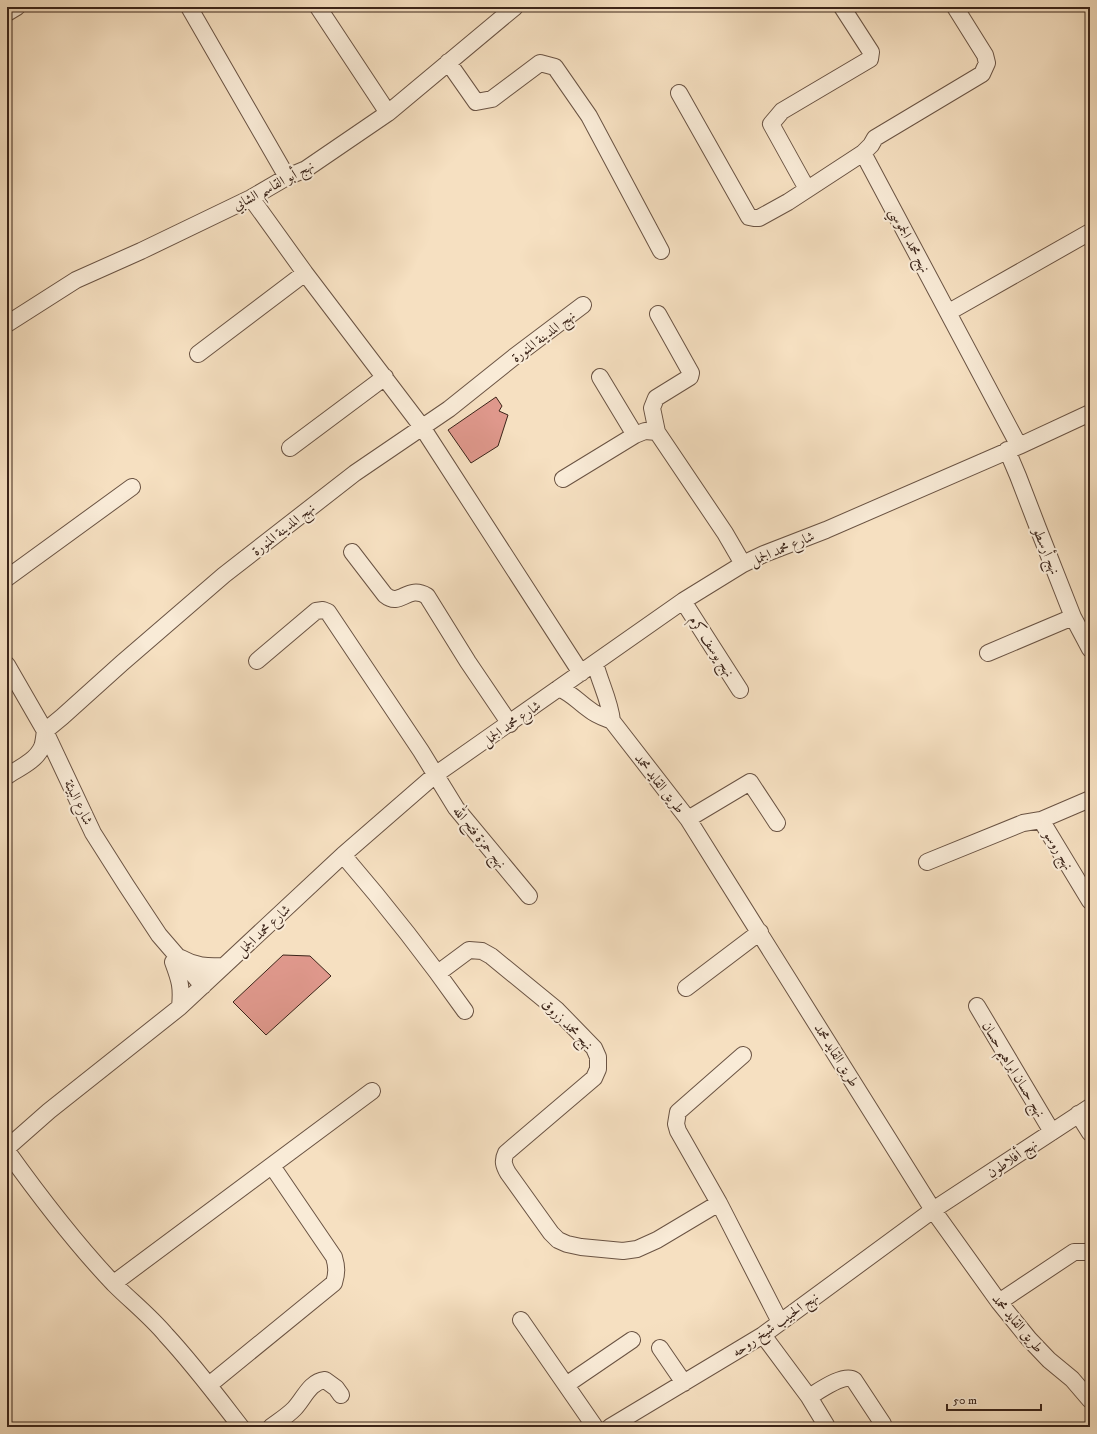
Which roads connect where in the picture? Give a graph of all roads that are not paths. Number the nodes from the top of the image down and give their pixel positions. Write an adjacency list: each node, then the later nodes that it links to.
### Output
1 (17, 7): 7 (street)
2 (318, 7): 10 (street)
3 (842, 7): 13 (street)
4 (955, 7): 11 (street)
5 (193, 8): 12 (street)
6 (510, 8): 8 (street, نهج أبو القاسم الشابي)
7 (7, 13)
8 (448, 62): 10 (street, نهج أبو القاسم الشابي); 16 (street)
9 (679, 93): 13 (street)
10 (388, 113): 12 (street, نهج أبو القاسم الشابي)
11 (863, 153): 13 (street); 19 (street, نهج محمد الجموسي)
12 (287, 177): 14 (street, نهج أبو القاسم الشابي)
13 (807, 189)
14 (251, 198): 17 (street); 21 (street, نهج أبو القاسم الشابي)
15 (1090, 232): 19 (street)
16 (661, 251)
17 (305, 273): 22 (street); 23 (street)
18 (583, 305): 26 (street, نهج المدينة المنورة)
19 (949, 312): 30 (street, نهج محمد الجموسي)
20 (658, 314): 27 (street)
21 (7, 324)
22 (198, 354)
23 (385, 377): 26 (street); 29 (street)
24 (600, 377): 28 (street)
25 (1090, 413): 30 (street, شارع محمد الجمل)
26 (422, 427): 43 (street); 48 (street, نهج المدينة المنورة)
27 (657, 432): 28 (street); 34 (street)
28 (635, 435): 31 (street)
29 (290, 448)
30 (1013, 448): 34 (street, شارع محمد الجمل); 37 (street, نهج أرسطو)
31 (563, 479)
32 (132, 487): 35 (street)
33 (352, 552): 47 (street)
34 (743, 564): 36 (street, شارع محمد الجمل)
35 (7, 578)
36 (683, 601): 41 (street, شارع محمد الجمل); 45 (street, نهج يوسف كرم)
37 (1081, 621): 38 (street, نهج أرسطو); 39 (street)
38 (1090, 649)
39 (988, 653)
40 (257, 661): 49 (street, نهج حمزة فتح الله)
41 (595, 663): 43 (street, شارع محمد الجمل); 46 (street, طريق القايد محمد)
42 (7, 665): 48 (street, شارع البيئة)
43 (581, 673): 44 (street, شارع محمد الجمل)
44 (559, 688): 46 (street, طريق القايد محمد); 47 (street, شارع محمد الجمل)
45 (740, 690)
46 (612, 721): 52 (street, طريق القايد محمد)
47 (510, 724): 49 (street, شارع محمد الجمل)
48 (45, 731): 50 (street); 60 (street, شارع البيئة)
49 (435, 775): 55 (street, شارع محمد الجمل); 57 (street, نهج حمزة فتح الله)
50 (7, 776)
51 (1090, 799): 53 (street)
52 (688, 819): 54 (street); 59 (street, طريق القايد محمد)
53 (1041, 820): 56 (street); 58 (street, نهج روسو)
54 (777, 823)
55 (343, 855): 61 (street, شارع محمد الجمل); 62 (street)
56 (927, 862)
57 (529, 896)
58 (1090, 901)
59 (760, 932): 63 (street); 77 (street, طريق القايد محمد)
60 (175, 959): 61 (street); 64 (street, شارع البيئة); 66 (street)
61 (223, 966): 64 (street, شارع محمد الجمل)
62 (438, 973): 67 (street); 76 (street, نهج محمد زروق)
63 (686, 988)
64 (200, 989): 66 (street, شارع محمد الجمل)
65 (977, 1006): 71 (street, نهج حسان ابراهيم حسان)
66 (180, 1007): 73 (street, شارع محمد الجمل)
67 (465, 1011)
68 (744, 1055): 76 (street)
69 (372, 1091): 75 (street)
70 (1084, 1111): 71 (street, نهج أفلاطون); 72 (street)
71 (1052, 1132): 77 (street, نهج أفلاطون)
72 (1090, 1133)
73 (7, 1148)
74 (7, 1151): 79 (street)
75 (272, 1166): 79 (street); 88 (street)
76 (719, 1203): 82 (street)
77 (933, 1210): 80 (street, طريق القايد محمد); 82 (street, نهج الحبيب شيخ روحه)
78 (1090, 1252): 80 (street)
79 (114, 1283): 88 (street)
80 (999, 1302): 86 (street, طريق القايد محمد)
81 (521, 1320): 89 (street)
82 (780, 1322): 83 (street, نهج الحبيب شيخ روحه)
83 (763, 1335): 87 (street, نهج الحبيب شيخ روحه); 92 (street)
84 (632, 1340): 89 (street)
85 (660, 1348): 87 (street)
86 (1072, 1379): 90 (street, طريق القايد محمد); 93 (street, طريق القايد محمد)
87 (684, 1383): 99 (street, نهج الحبيب شيخ روحه)
88 (209, 1385): 96 (street)
89 (566, 1385): 98 (street)
90 (1090, 1387)
91 (341, 1395): 97 (street)
92 (809, 1397): 94 (street); 95 (street)
93 (1090, 1400)
94 (883, 1424)
95 (826, 1425)
96 (241, 1427)
97 (271, 1427)
98 (595, 1427)
99 (610, 1427)

